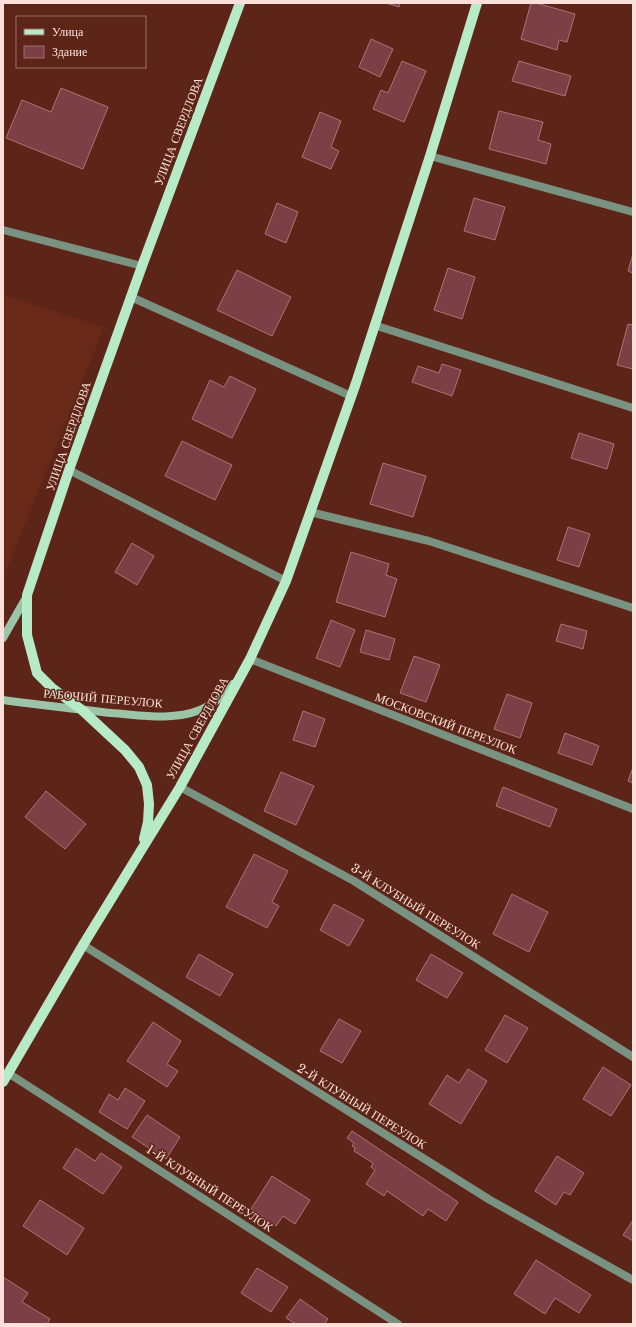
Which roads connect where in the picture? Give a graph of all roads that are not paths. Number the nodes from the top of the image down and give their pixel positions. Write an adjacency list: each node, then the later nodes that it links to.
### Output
1 (240, 3): 6 (main road, УЛИЦА СВЕРДЛОВА)
2 (477, 3): 3 (main road, УЛИЦА СВЕРДЛОВА)
3 (430, 156): 4 (street); 8 (main road, УЛИЦА СВЕРДЛОВА)
4 (633, 212)
5 (3, 230): 6 (street)
6 (142, 266): 7 (main road, УЛИЦА СВЕРДЛОВА)
7 (132, 297): 9 (street); 11 (main road, УЛИЦА СВЕРДЛОВА)
8 (374, 325): 9 (main road, УЛИЦА СВЕРДЛОВА); 10 (street)
9 (351, 396): 12 (main road, УЛИЦА СВЕРДЛОВА)
10 (633, 408)
11 (69, 470): 13 (street); 14 (main road, УЛИЦА СВЕРДЛОВА)
12 (310, 512): 13 (main road, УЛИЦА СВЕРДЛОВА); 15 (street)
13 (286, 581): 17 (main road, УЛИЦА СВЕРДЛОВА)
14 (27, 595): 16 (main road); 19 (main road, УЛИЦА СВЕРДЛОВА)
15 (633, 608)
16 (3, 638)
17 (250, 659): 19 (main road, РАБОЧИЙ ПЕРЕУЛОК); 20 (main road, УЛИЦА СВЕРДЛОВА); 21 (street, МОСКОВСКИЙ ПЕРЕУЛОК)
18 (3, 700): 19 (main road, РАБОЧИЙ ПЕРЕУЛОК)
19 (82, 710): 22 (main road, УЛИЦА СВЕРДЛОВА)
20 (180, 787): 22 (main road, УЛИЦА СВЕРДЛОВА); 24 (street, 3-Й КЛУБНЫЙ ПЕРЕУЛОК)
21 (633, 809)
22 (142, 849): 23 (main road, УЛИЦА СВЕРДЛОВА)
23 (83, 945): 25 (main road, УЛИЦА СВЕРДЛОВА); 27 (street, 2-Й КЛУБНЫЙ ПЕРЕУЛОК)
24 (633, 1057)
25 (8, 1073): 26 (main road, УЛИЦА СВЕРДЛОВА); 28 (street, 1-Й КЛУБНЫЙ ПЕРЕУЛОК)
26 (3, 1082)
27 (633, 1280)
28 (398, 1324)

